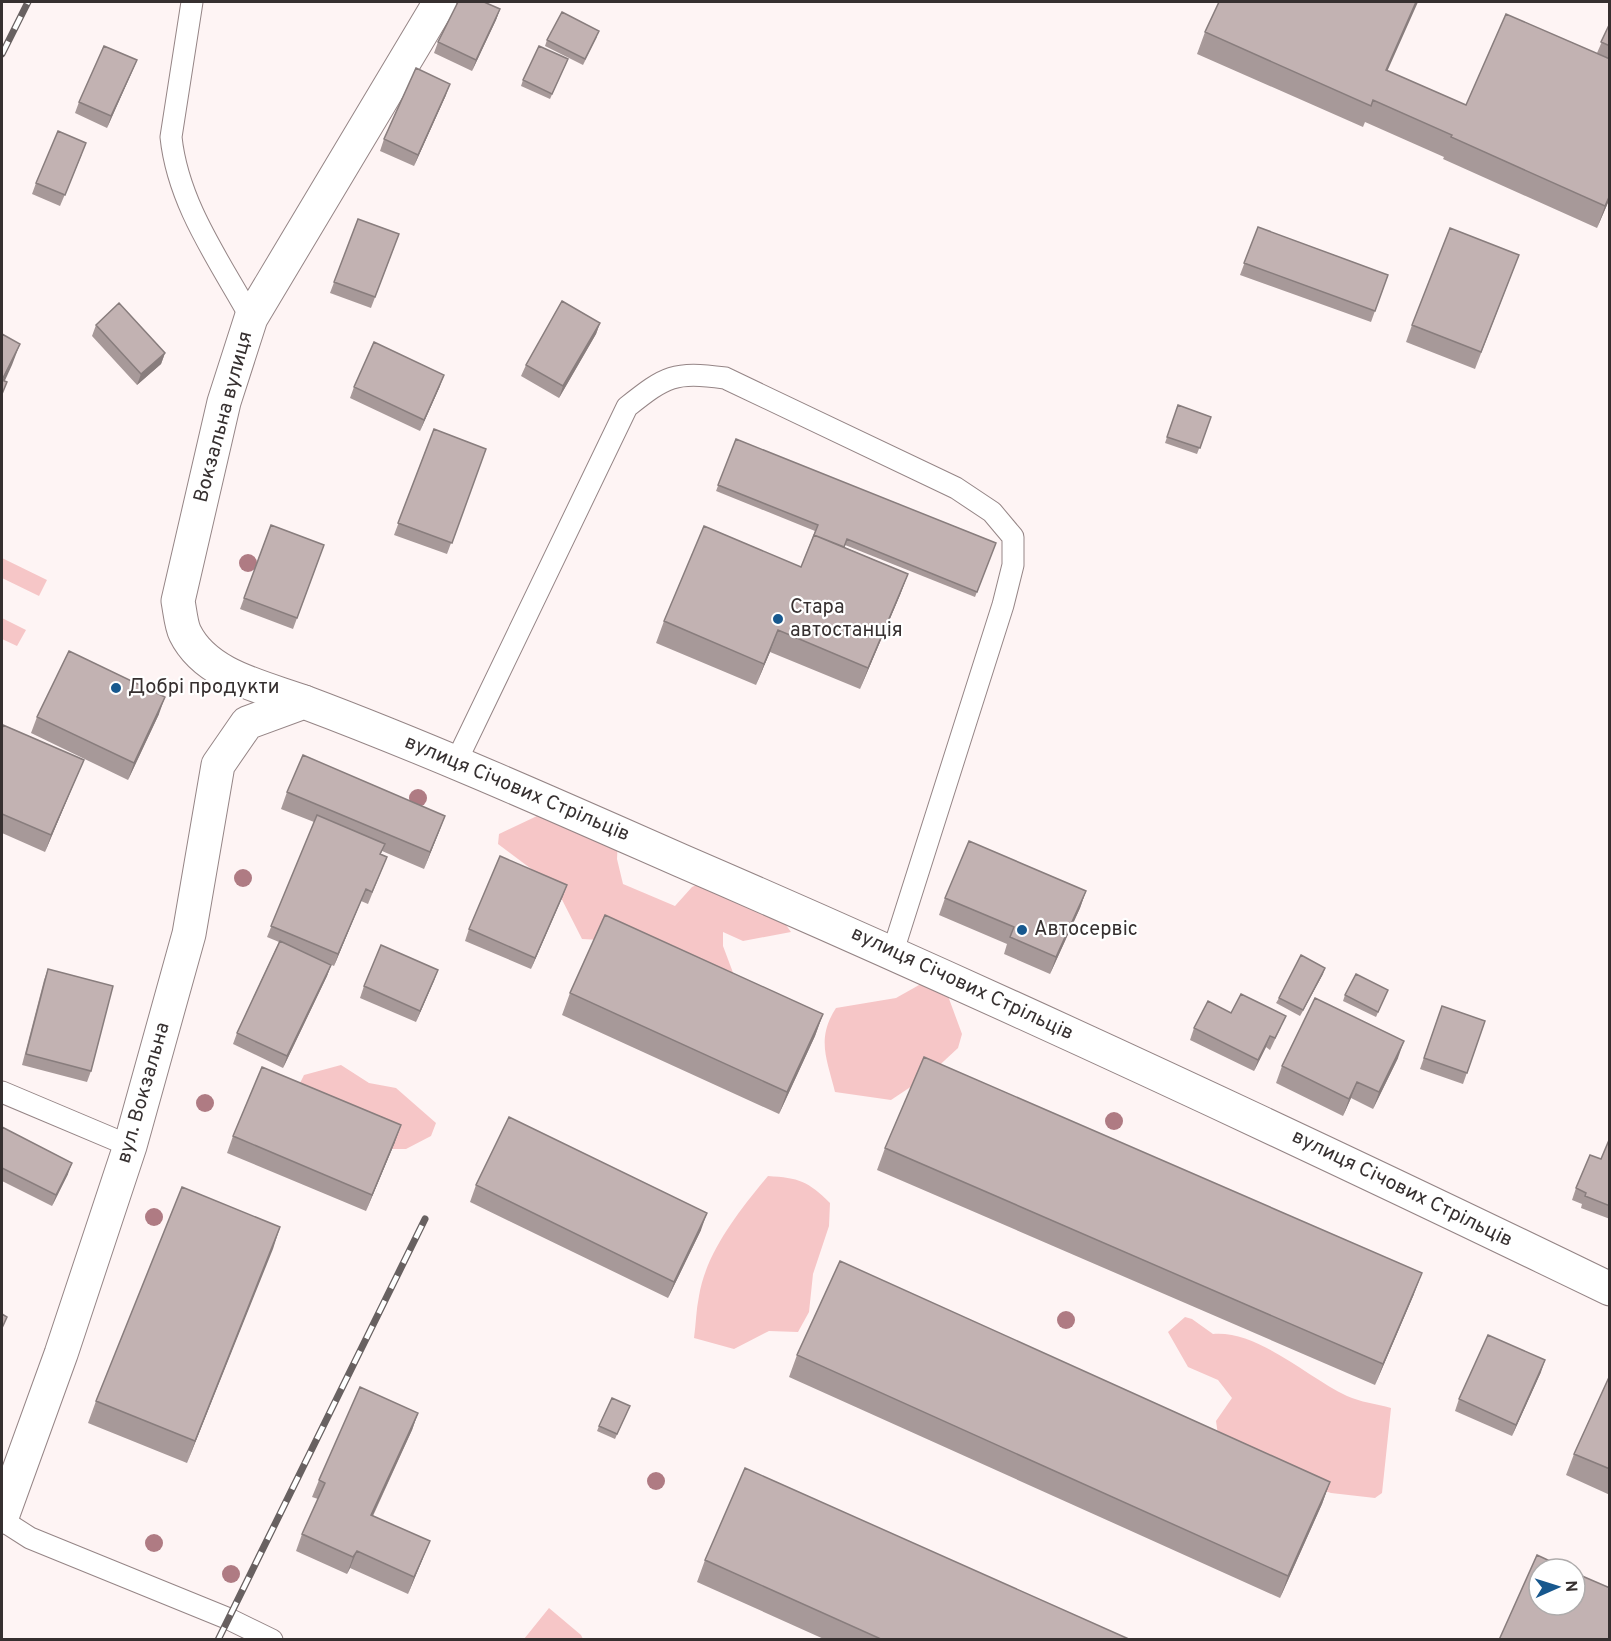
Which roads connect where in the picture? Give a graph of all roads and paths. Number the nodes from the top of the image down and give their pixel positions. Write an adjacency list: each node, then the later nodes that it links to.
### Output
1 (192, 2): 3 (lane)
2 (440, 2): 3 (street, Вокзальна вулиця)
3 (251, 318): 4 (street, Вокзальна вулиця)
4 (304, 702): 5 (street, вулиця Січових Стрільців); 8 (street, вул. Вокзальна)
5 (456, 762): 6 (street, вулиця Січових Стрільців); 6 (lane)
6 (893, 951): 9 (street, вулиця Січових Стрільців)
7 (2, 1092): 8 (lane)
8 (130, 1146): 10 (street, вул. Вокзальна)
9 (1610, 1289)
10 (2, 1518): 11 (lane)
11 (272, 1640)

